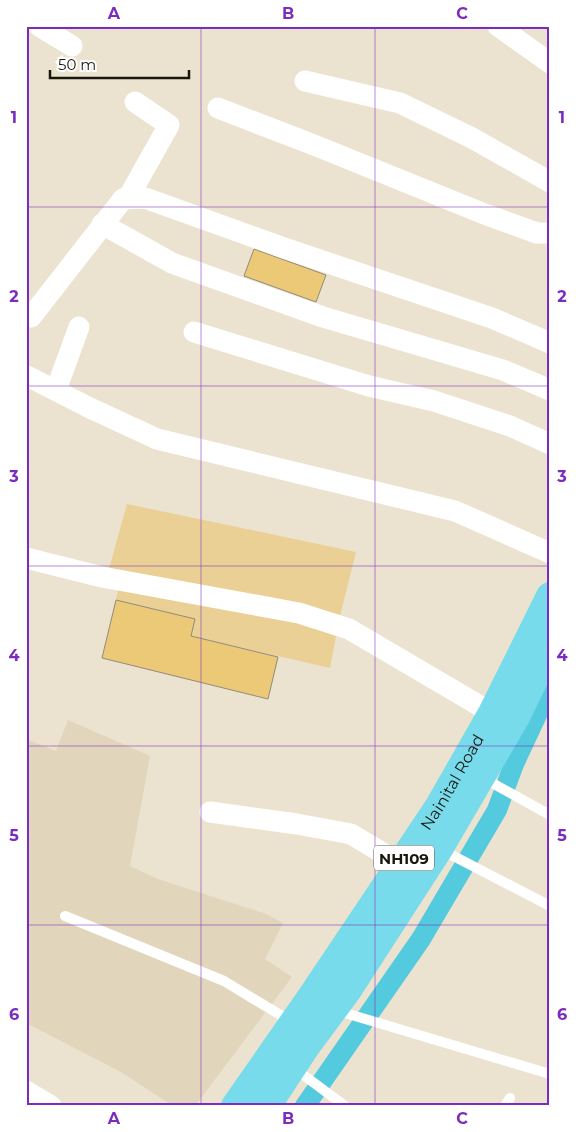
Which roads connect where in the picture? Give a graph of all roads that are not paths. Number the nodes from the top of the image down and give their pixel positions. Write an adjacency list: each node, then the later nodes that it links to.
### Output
1 (39, 26): 3 (street)
2 (498, 26): 4 (street)
3 (72, 46)
4 (550, 63)
5 (305, 81): 8 (street)
6 (135, 102): 9 (street)
7 (218, 108): 11 (street)
8 (550, 182)
9 (128, 198): 10 (street); 15 (street)
10 (102, 224): 12 (street); 18 (street)
11 (550, 233)
12 (26, 314)
13 (79, 327): 17 (street)
14 (194, 332): 19 (street)
15 (550, 343)
16 (27, 376): 17 (street)
17 (56, 390): 20 (street)
18 (550, 390)
19 (550, 444)
20 (550, 553)
21 (26, 558): 24 (street)
22 (550, 596): 24 (highway, Nainital Road / NH109)
23 (550, 648): 25 (highway, Nainital Road / NH109)
24 (492, 713): 29 (highway, Nainital Road / NH109)
25 (488, 781): 27 (lane); 28 (highway, Nainital Road / NH109)
26 (210, 812): 29 (street)
27 (550, 815)
28 (446, 853): 30 (lane); 32 (highway, Nainital Road / NH109)
29 (401, 864): 33 (highway, Nainital Road / NH109)
30 (550, 906)
31 (65, 916): 33 (lane)
32 (345, 1013): 33 (highway, Nainital Road / NH109); 34 (lane)
33 (298, 1051): 37 (highway, Nainital Road / NH109); 38 (highway, Nainital Road / NH109); 39 (lane)
34 (550, 1074)
35 (26, 1091): 36 (street)
36 (52, 1106)
37 (235, 1106)
38 (267, 1106)
39 (345, 1106)

